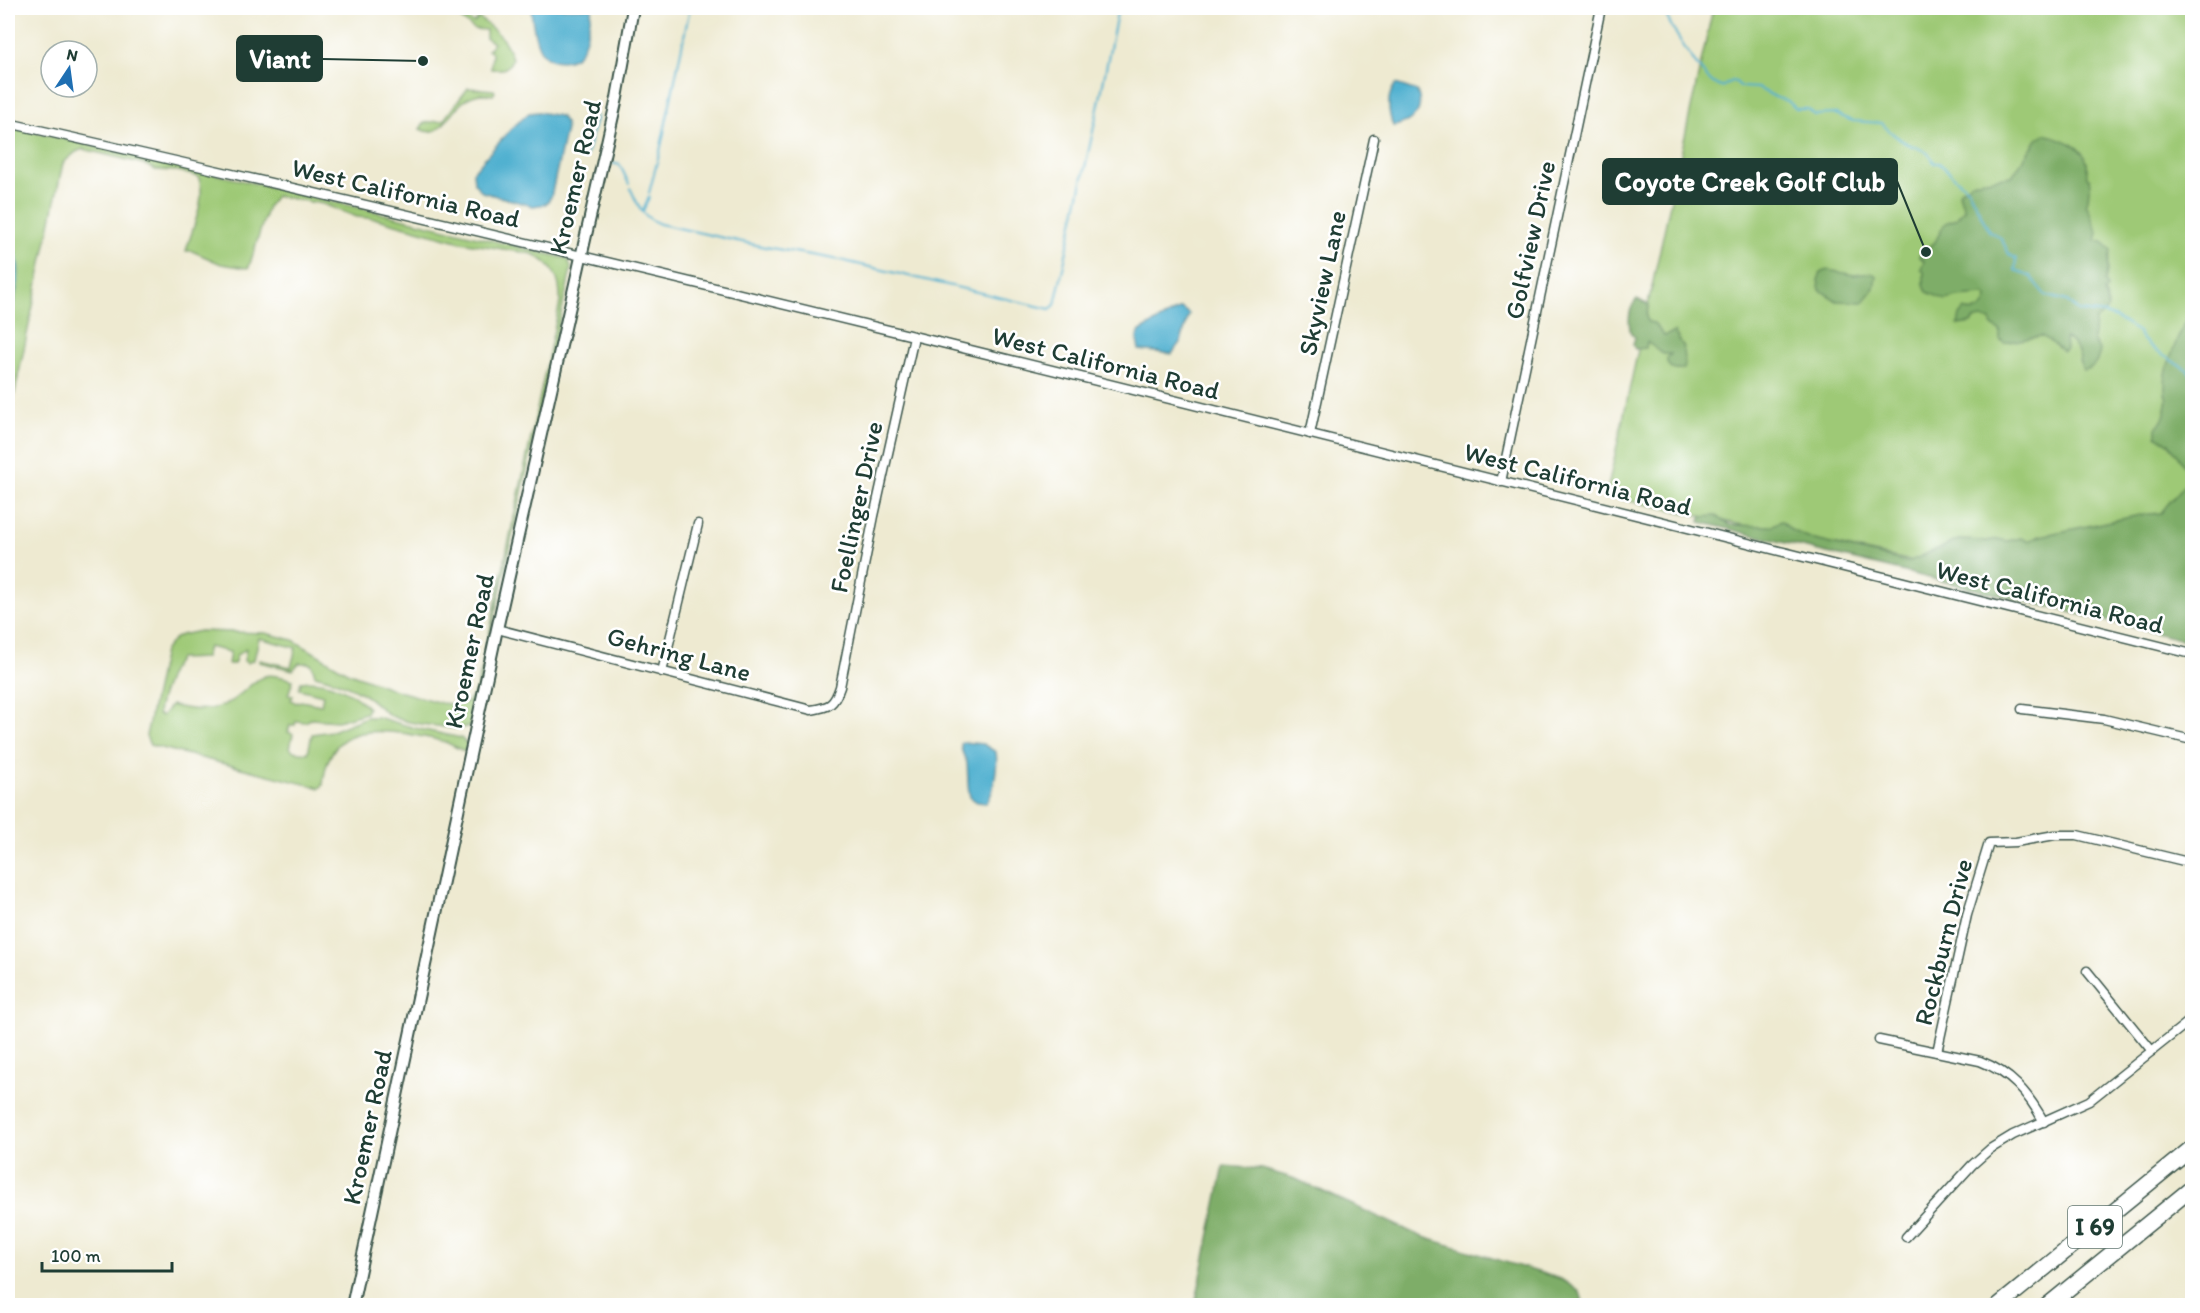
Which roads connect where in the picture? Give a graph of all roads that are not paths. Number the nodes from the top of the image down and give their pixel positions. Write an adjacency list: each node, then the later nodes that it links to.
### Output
1 (633, 8): 5 (street, Kroemer Road)
2 (1600, 8): 8 (street, Golfview Drive)
3 (8, 123): 5 (street, West California Road)
4 (1374, 140): 7 (street, Skyview Lane)
5 (580, 256): 6 (street, West California Road); 10 (street, Kroemer Road)
6 (914, 337): 7 (street, West California Road); 13 (street, Foellinger Drive)
7 (1310, 434): 8 (street, West California Road)
8 (1501, 482): 11 (street, West California Road)
9 (698, 524): 12 (street)
10 (497, 629): 12 (street, Gehring Lane); 26 (street, Kroemer Road)
11 (2193, 654)
12 (662, 672): 13 (street, Gehring Lane)
13 (840, 687)
14 (2022, 709): 15 (street)
15 (2193, 740)
16 (2193, 862): 21 (street, Rockburn Drive)
17 (2087, 971): 20 (street)
18 (2193, 1019): 20 (street)
19 (1879, 1040): 21 (street)
20 (2152, 1051): 22 (street)
21 (1937, 1052): 22 (street)
22 (2044, 1122): 25 (street)
23 (2193, 1148): 27 (highway, I 69)
24 (2193, 1188): 28 (highway, I 69)
25 (1906, 1237)
26 (352, 1305)
27 (1998, 1305)
28 (2047, 1305)

